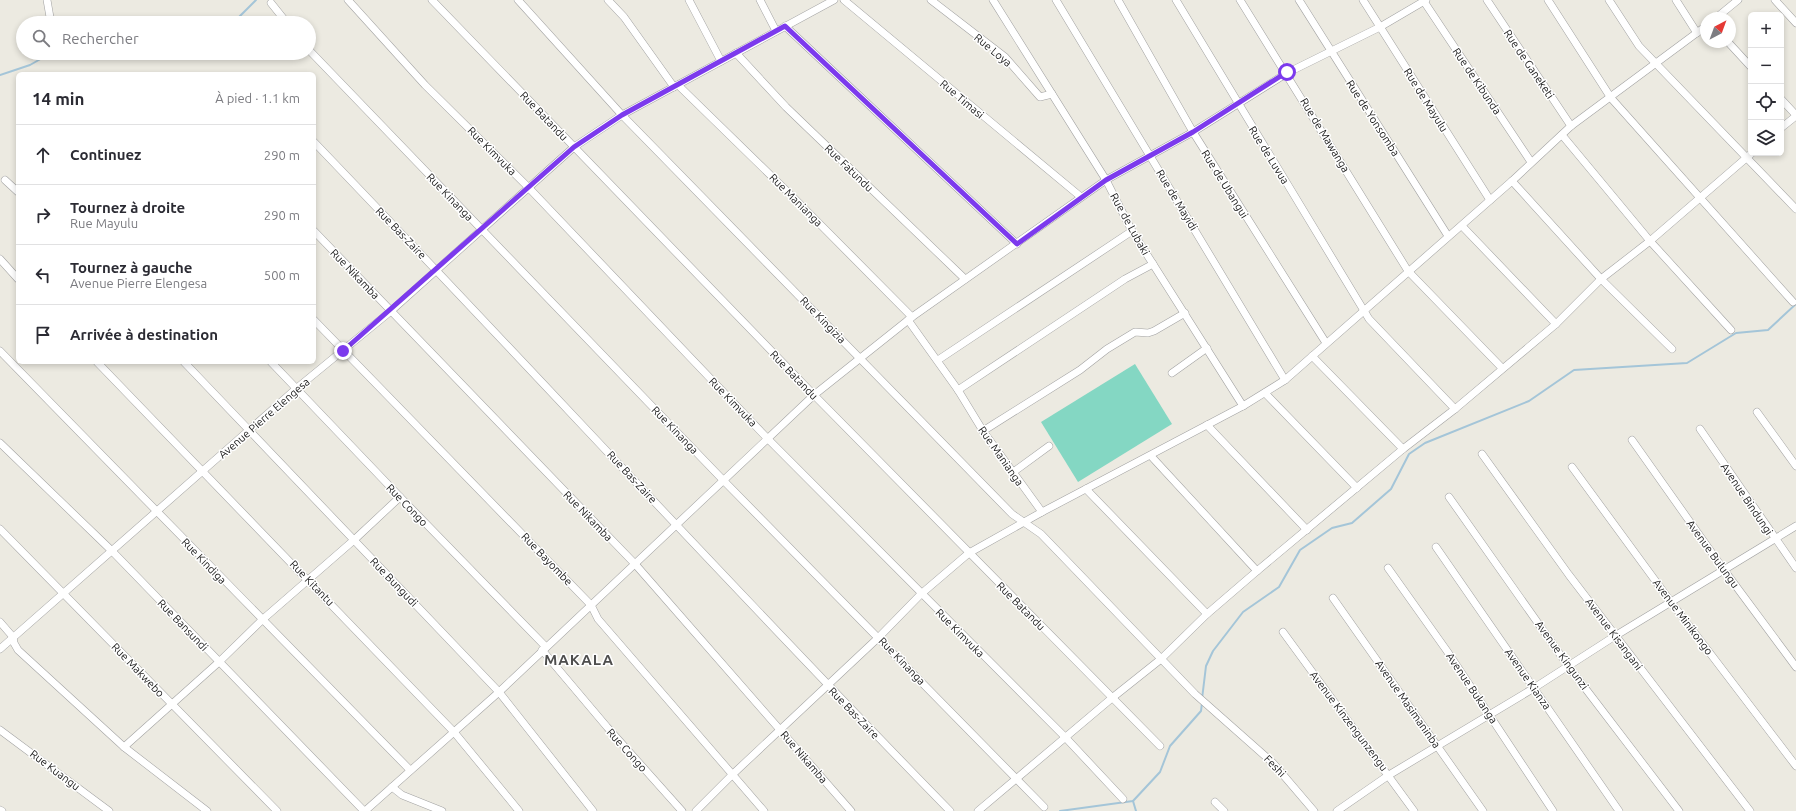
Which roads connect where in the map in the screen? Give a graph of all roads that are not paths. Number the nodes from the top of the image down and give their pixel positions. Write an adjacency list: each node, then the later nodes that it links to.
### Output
1 (47, 0): 27 (street)
2 (348, 0): 64 (street, Rue Kimvuka)
3 (432, 0): 55 (street, Rue Batandu)
4 (518, 0): 48 (street, Rue Kingizia)
5 (608, 0): 43 (street, Rue Manianga)
6 (689, 0): 39 (street)
7 (760, 0): 32 (street)
8 (844, 0): 66 (street, Rue Timasi)
9 (931, 0): 44 (street, Rue Loya)
10 (993, 0): 44 (street, Rue de Lubaki)
11 (1056, 0): 57 (street, Rue de Mayidi)
12 (1118, 0): 52 (street, Rue de Ubangui)
13 (1176, 0): 47 (street, Rue de Luvua)
14 (1240, 0): 42 (street, Rue de Mawanga)
15 (1299, 0): 36 (street, Rue de Yonsomba)
16 (1362, 0): 31 (street, Rue de Mayulu)
17 (1424, 0): 31 (street); 60 (street, Rue de Kibunda)
18 (1487, 0): 51 (street, Rue de Ganeketi)
19 (1548, 0): 45 (street)
20 (1609, 0): 40 (street)
21 (1676, 0): 34 (street)
22 (1737, 0): 26 (street)
23 (1776, 0): 29 (street)
24 (830, 1): 30 (street, Avenue Pierre Elengesa)
25 (271, 3): 28 (street)
26 (1723, 12)
27 (50, 16)
28 (281, 16)
29 (1796, 23)
30 (785, 26): 32 (street, Avenue Pierre Elengesa); 76 (street)
31 (1380, 27): 36 (street); 68 (street, Rue de Mayulu)
32 (776, 31): 37 (street, Avenue Pierre Elengesa)
33 (1700, 31): 34 (street)
34 (1697, 33): 40 (street)
35 (1734, 48): 41 (street)
36 (1330, 52): 42 (street); 74 (street, Rue de Yonsomba)
37 (736, 53): 39 (street, Avenue Pierre Elengesa); 82 (street, Rue Fatundu)
38 (316, 57): 71 (street, Rue Kinanga)
39 (721, 61): 43 (street, Avenue Pierre Elengesa)
40 (1656, 63): 45 (street); 56 (street)
41 (1748, 64)
42 (1287, 72): 47 (street); 80 (street, Rue de Mawanga)
43 (676, 86): 48 (street, Avenue Pierre Elengesa); 88 (street, Rue Manianga)
44 (1052, 94): 62 (street, Rue de Lubaki)
45 (1611, 98): 51 (street); 67 (street)
46 (1784, 102): 49 (street)
47 (1238, 105): 52 (street); 85 (street, Rue de Luvua)
48 (622, 115): 55 (street, Avenue Pierre Elengesa); 98 (street, Rue Kingizia)
49 (1796, 115): 50 (street)
50 (1784, 125)
51 (1572, 126): 53 (street)
52 (1193, 132): 57 (street); 92 (street, Rue de Ubangui)
53 (1562, 135): 60 (street); 75 (street)
54 (316, 144): 79 (street, Rue Bas-Zaire)
55 (574, 147): 64 (street, Avenue Pierre Elengesa); 109 (street, Rue Batandu)
56 (1748, 154)
57 (1149, 155): 62 (street); 105 (street, Rue de Mayidi)
58 (1748, 156): 67 (street)
59 (1750, 156): 69 (street)
60 (1531, 162): 63 (street)
61 (5, 180): 65 (street)
62 (1106, 180): 66 (street); 72 (street, Rue de Lubaki)
63 (1512, 182): 68 (street); 83 (street)
64 (528, 187): 71 (street, Avenue Pierre Elengesa); 117 (street, Rue Kimvuka)
65 (16, 190)
66 (1081, 197): 76 (street)
67 (1700, 197): 75 (street); 84 (street)
68 (1490, 200): 70 (street)
69 (1796, 209)
70 (1462, 226): 74 (street); 90 (street)
71 (481, 229): 79 (street, Avenue Pierre Elengesa); 128 (street, Rue Kinanga)
72 (1132, 231): 78 (street, Rue de Lubaki); 99 (street)
73 (316, 233): 86 (street, Rue Nikamba)
74 (1448, 236): 80 (street)
75 (1650, 241): 83 (street); 91 (street)
76 (1017, 244): 82 (street)
77 (0, 259): 81 (street)
78 (1153, 264): 87 (street, Rue de Lubaki); 107 (street)
79 (437, 270): 86 (street, Avenue Pierre Elengesa); 136 (street, Rue Bas-Zaire)
80 (1408, 271): 85 (street); 103 (street, Rue de Mawanga)
81 (16, 277)
82 (966, 279): 88 (street)
83 (1601, 279): 90 (street); 94 (street)
84 (1793, 302)
85 (1364, 310): 92 (street); 111 (street, Rue de Luvua)
86 (391, 311): 96 (street, Avenue Pierre Elengesa); 145 (street, Rue Nikamba)
87 (1185, 313): 93 (street, Rue de Lubaki); 116 (street)
88 (910, 318): 98 (street); 99 (street, Rue Manianga)
89 (316, 322): 96 (street, Rue Bayombe)
90 (1556, 324): 103 (street)
91 (1731, 330)
92 (1326, 344): 97 (street)
93 (1207, 348): 104 (street); 110 (street, Rue de Lubaki)
94 (1672, 349)
95 (0, 351): 133 (street, Rue Kindiga)
96 (343, 351): 106 (street, Avenue Pierre Elengesa); 155 (street, Rue Bayombe)
97 (1312, 356): 105 (street); 121 (street)
98 (860, 358): 109 (street); 135 (street, Rue Kingizia)
99 (938, 360): 107 (street, Rue Manianga)
100 (98, 364): 126 (street, Rue Kitantu)
101 (186, 364): 115 (street, Rue Bungudi)
102 (273, 364): 106 (street, Rue Congo)
103 (1502, 368): 111 (street)
104 (1172, 372)
105 (1285, 380): 108 (street)
106 (297, 388): 115 (street, Avenue Pierre Elengesa); 132 (street, Rue Congo)
107 (958, 390): 116 (street, Rue Manianga)
108 (1265, 393): 110 (street); 129 (street)
109 (814, 395): 117 (street); 144 (street, Rue Batandu)
110 (1243, 406): 113 (street)
111 (1455, 409): 121 (street)
112 (1757, 412): 124 (street)
113 (1207, 425): 123 (street); 139 (street)
114 (1700, 429): 140 (street, Avenue Bindungi)
115 (249, 431): 126 (street, Avenue Pierre Elengesa); 141 (street, Rue Bungudi)
116 (983, 431): 127 (street, Rue Manianga)
117 (768, 439): 128 (street); 152 (street, Rue Kimvuka)
118 (1632, 440): 148 (street, Avenue Bulungu)
119 (0, 443): 143 (street, Rue Bansundi)
120 (1049, 446): 127 (street)
121 (1402, 449): 129 (street)
122 (1482, 454): 160 (street, Avenue Kisangani)
123 (1151, 456): 130 (street); 149 (street)
124 (1796, 466)
125 (1572, 467): 154 (street, Avenue Minikongo)
126 (203, 470): 133 (street, Avenue Pierre Elengesa); 150 (street, Rue Kitantu)
127 (1012, 473): 134 (street, Rue Manianga)
128 (724, 481): 136 (street); 162 (street, Rue Kinanga)
129 (1357, 488): 139 (street)
130 (1086, 489): 134 (street); 156 (street)
131 (1449, 497): 167 (street, Avenue Kingunzi)
132 (400, 498): 141 (street); 164 (street, Rue Congo)
133 (156, 511): 143 (street, Avenue Pierre Elengesa); 157 (street, Rue Kindiga)
134 (1042, 512): 135 (street)
135 (1026, 523): 144 (street); 165 (street, Rue Kingizia)
136 (678, 526): 145 (street); 169 (street, Rue Bas-Zaire)
137 (1796, 526): 140 (street)
138 (0, 529): 151 (street, Rue Makwebo)
139 (1307, 530): 149 (street)
140 (1775, 539): 147 (street, Avenue Bindungi); 148 (street)
141 (354, 540): 150 (street); 171 (street, Rue Bungudi)
142 (1436, 547): 170 (street, Avenue Kianza)
143 (112, 551): 151 (street, Avenue Pierre Elengesa); 166 (street, Rue Bansundi)
144 (969, 553): 152 (street); 172 (street, Rue Batandu)
145 (635, 564): 155 (street); 176 (street, Rue Nikamba)
146 (1388, 568): 174 (street, Avenue Bukanga)
147 (1796, 568)
148 (1724, 570): 154 (street); 168 (street, Avenue Bulungu)
149 (1257, 571): 156 (street)
150 (308, 579): 157 (street); 177 (street, Rue Kitantu)
151 (63, 594): 161 (street, Avenue Pierre Elengesa); 173 (street, Rue Makwebo)
152 (920, 594): 162 (street); 178 (street, Rue Kimvuka)
153 (1333, 598): 181 (street, Avenue Masimaninba)
154 (1671, 602): 160 (street); 182 (street, Avenue Minikongo)
155 (591, 605): 164 (street); 184 (street, Rue Bayombe)
156 (1207, 614): 165 (street)
157 (262, 620): 166 (street); 183 (street, Rue Kindiga)
158 (0, 622): 161 (street)
159 (1283, 632): 185 (street, Avenue Kinzengunzengu)
160 (1615, 636): 167 (street); 212 (street, Avenue Kisangani)
161 (13, 637): 163 (street, Avenue Pierre Elengesa); 180 (street)
162 (878, 637): 169 (street); 186 (street, Rue Kinanga)
163 (0, 648)
164 (544, 648): 171 (street); 198 (street, Rue Congo)
165 (1160, 659): 172 (street); 205 (street, Feshi)
166 (219, 662): 173 (street); 194 (street, Rue Bansundi)
167 (1569, 667): 170 (street); 211 (street, Avenue Kingunzi)
168 (1796, 667)
169 (828, 686): 176 (street); 202 (street, Rue Bas-Zaire)
170 (1534, 688): 174 (street); 210 (street, Avenue Kianza)
171 (499, 692): 177 (street); 197 (street, Rue Bungudi)
172 (1112, 698): 178 (street); 179 (street, Rue Batandu)
173 (171, 704): 180 (street); 193 (street, Rue Makwebo)
174 (1490, 715): 181 (street); 209 (street, Avenue Bukanga)
175 (0, 730): 191 (street, Rue Kuangu)
176 (780, 730): 184 (street); 201 (street, Rue Nikamba)
177 (454, 732): 183 (street); 196 (street, Rue Kitantu)
178 (1065, 737): 186 (street); 188 (street, Rue Kimvuka)
179 (1160, 746)
180 (124, 747): 192 (street)
181 (1438, 747): 185 (street); 208 (street, Avenue Masimaninba)
182 (1796, 766)
183 (410, 770): 187 (street)
184 (732, 774): 199 (street); 200 (street, Rue Bayombe)
185 (1389, 775): 206 (street); 207 (street, Avenue Kinzengunzengu)
186 (1016, 778): 190 (street, Rue Kinanga); 203 (street)
187 (392, 787): 194 (street); 195 (street)
188 (1123, 799)
189 (1215, 802): 204 (street)
190 (1044, 807)
191 (109, 811)
192 (207, 811)
193 (277, 811)
194 (364, 811)
195 (442, 811)
196 (520, 811)
197 (593, 811)
198 (682, 811)
199 (696, 811)
200 (764, 811)
201 (851, 811)
202 (950, 811)
203 (978, 811)
204 (1224, 811)
205 (1314, 811)
206 (1337, 811)
207 (1414, 811)
208 (1483, 811)
209 (1553, 811)
210 (1619, 811)
211 (1679, 811)
212 (1750, 811)

